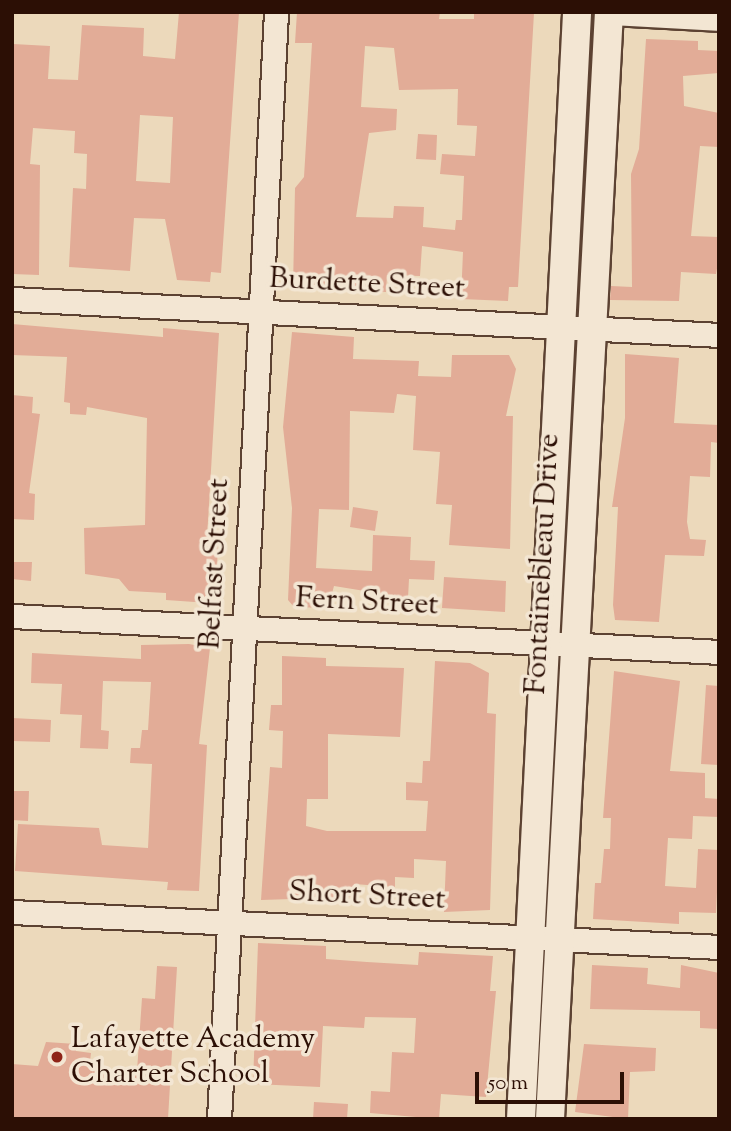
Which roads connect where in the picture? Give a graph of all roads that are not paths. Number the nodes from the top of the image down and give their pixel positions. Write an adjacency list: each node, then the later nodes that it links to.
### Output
1 (276, 12): 6 (street, Belfast Street)
2 (577, 12): 7 (street, Fontainebleau Drive)
3 (609, 13): 4 (street); 8 (street, Fontainebleau Drive)
4 (719, 19)
5 (12, 299): 6 (street, Burdette Street)
6 (261, 311): 7 (street, Burdette Street); 11 (street, Belfast Street)
7 (560, 326): 8 (street, Burdette Street); 12 (street, Fontainebleau Drive)
8 (589, 328): 9 (street, Burdette Street); 13 (street, Fontainebleau Drive)
9 (719, 335)
10 (12, 616): 11 (street, Fern Street)
11 (244, 628): 12 (street, Fern Street); 16 (street, Belfast Street)
12 (543, 644): 13 (street, Fern Street); 17 (street, Fontainebleau Drive)
13 (574, 645): 14 (street, Fern Street); 18 (street, Fontainebleau Drive)
14 (719, 652)
15 (12, 912): 16 (street, Short Street)
16 (229, 922): 17 (street, Short Street); 20 (street, Belfast Street)
17 (528, 936): 18 (street, Short Street); 21 (street, Fontainebleau Drive)
18 (558, 938): 19 (street, Short Street); 22 (street, Fontainebleau Drive)
19 (719, 947)
20 (219, 1119)
21 (521, 1119)
22 (550, 1119)

